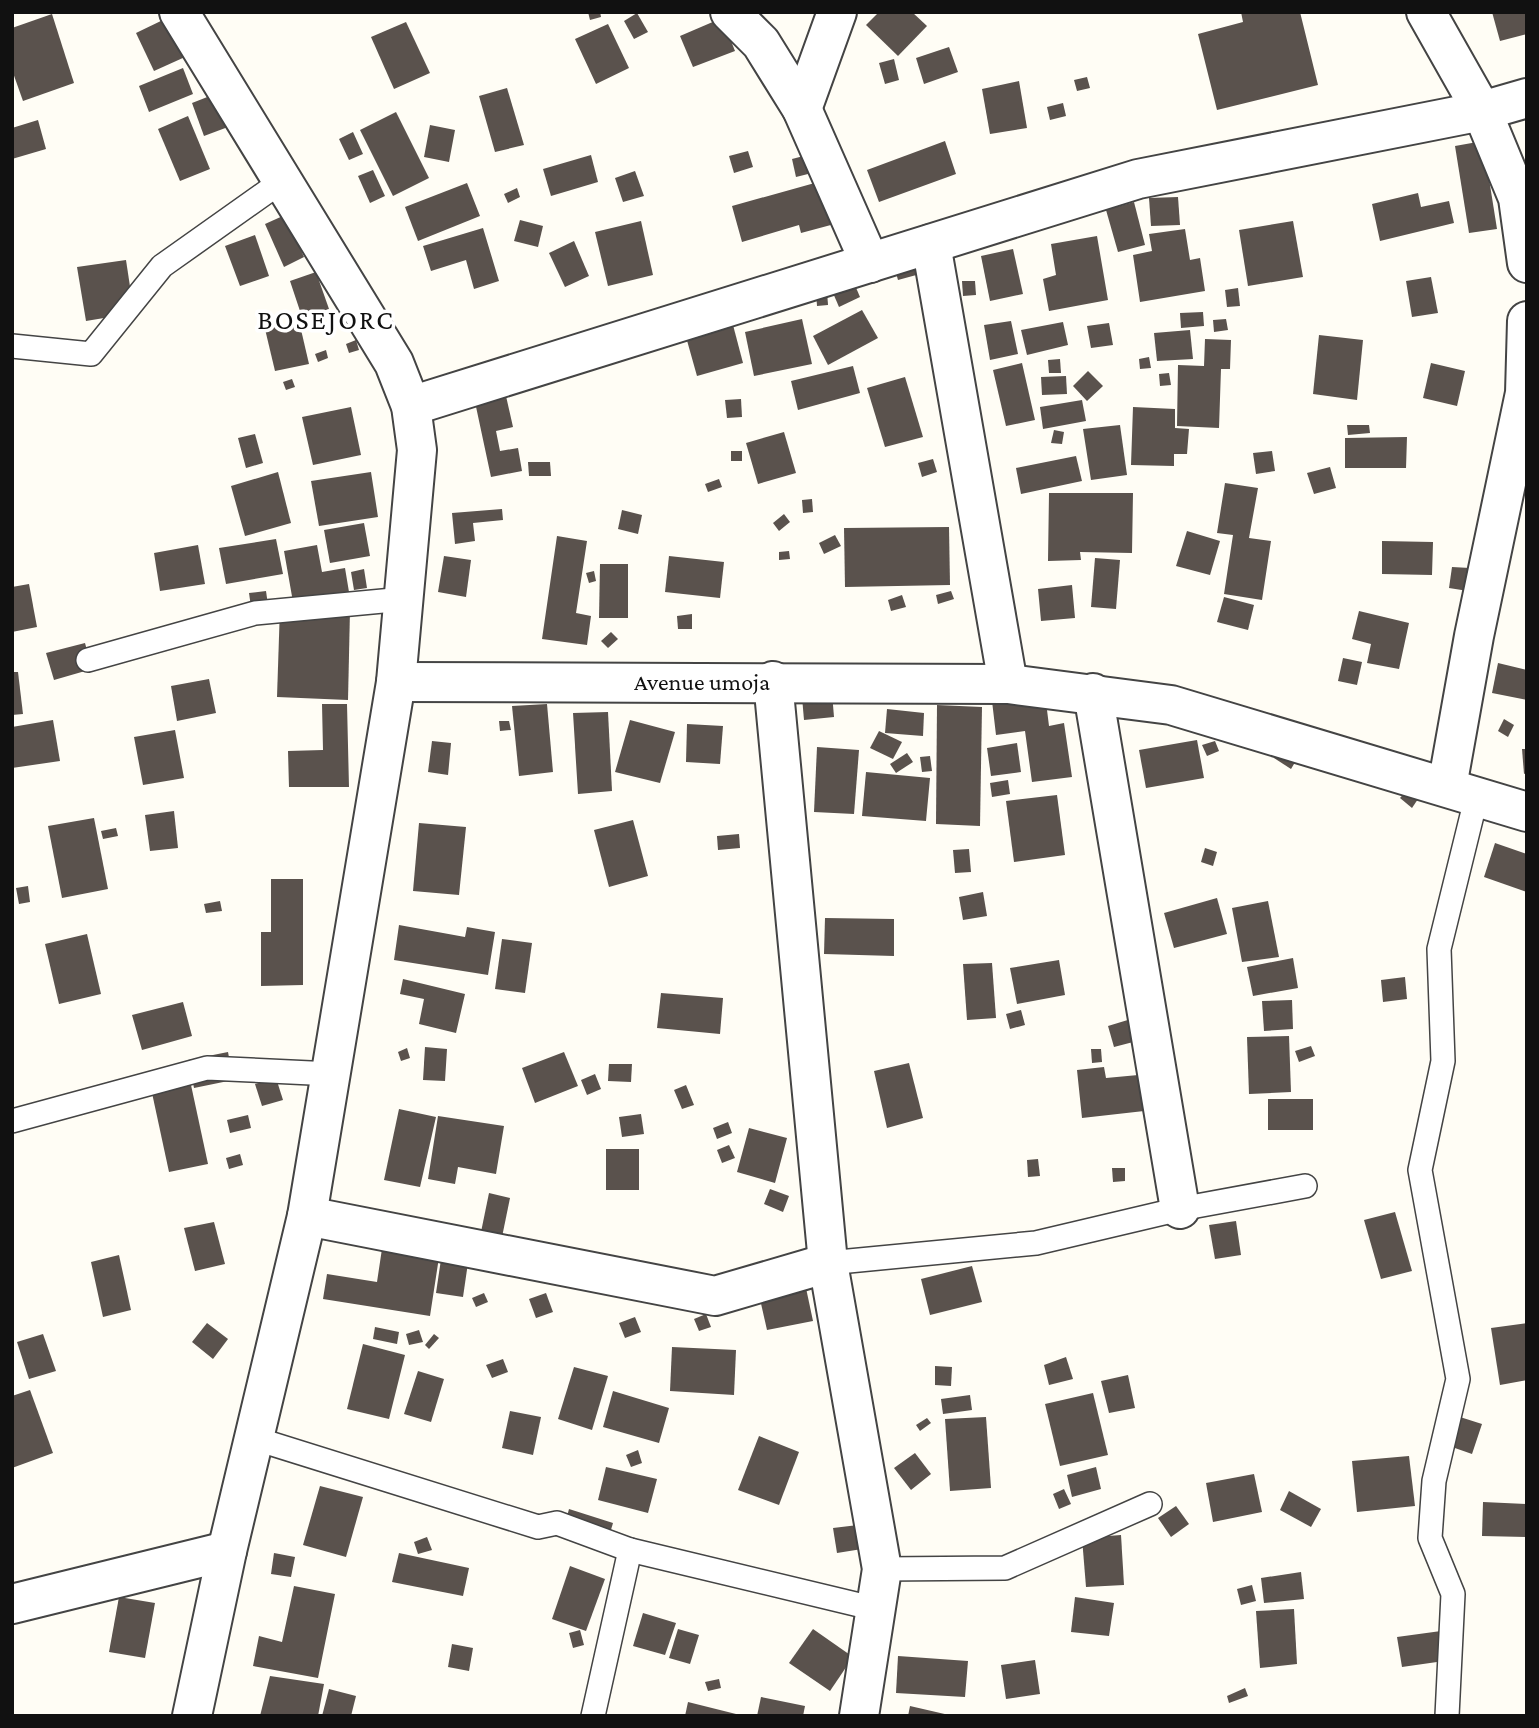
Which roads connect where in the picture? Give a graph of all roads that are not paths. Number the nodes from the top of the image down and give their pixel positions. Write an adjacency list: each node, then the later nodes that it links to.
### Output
1 (178, 12): 8 (street)
2 (730, 12): 6 (street)
3 (837, 12): 6 (street)
4 (1426, 12): 7 (street)
5 (1527, 98): 7 (street)
6 (802, 109): 10 (street)
7 (1482, 111): 9 (street); 11 (street)
8 (282, 181): 13 (lane); 15 (street)
9 (931, 244): 10 (street); 20 (street)
10 (870, 263): 15 (street)
11 (1527, 263)
12 (1527, 321): 14 (street)
13 (12, 346)
14 (1526, 393): 22 (street)
15 (411, 406): 16 (street)
16 (404, 599): 17 (lane); 19 (street)
17 (88, 660)
18 (773, 681): 19 (street, Avenue umoja); 20 (street, Avenue umoja); 29 (street)
19 (397, 682): 24 (street)
20 (1008, 684): 21 (street, Avenue umoja)
21 (1093, 693): 22 (street, Avenue umoja); 27 (street)
22 (1462, 793): 23 (street, Avenue umoja); 40 (lane)
23 (1527, 812)
24 (332, 1074): 25 (lane); 28 (street)
25 (12, 1121)
26 (1305, 1186): 27 (lane)
27 (1180, 1209): 29 (lane)
28 (307, 1216): 29 (street); 30 (street)
29 (828, 1263): 34 (street)
30 (253, 1438): 32 (lane); 33 (street)
31 (1150, 1504): 34 (lane)
32 (630, 1550): 36 (lane); 38 (lane)
33 (227, 1551): 35 (street); 37 (street)
34 (882, 1569): 36 (street)
35 (12, 1604)
36 (876, 1609): 39 (street)
37 (192, 1716)
38 (593, 1716)
39 (859, 1716)
40 (1447, 1716)

